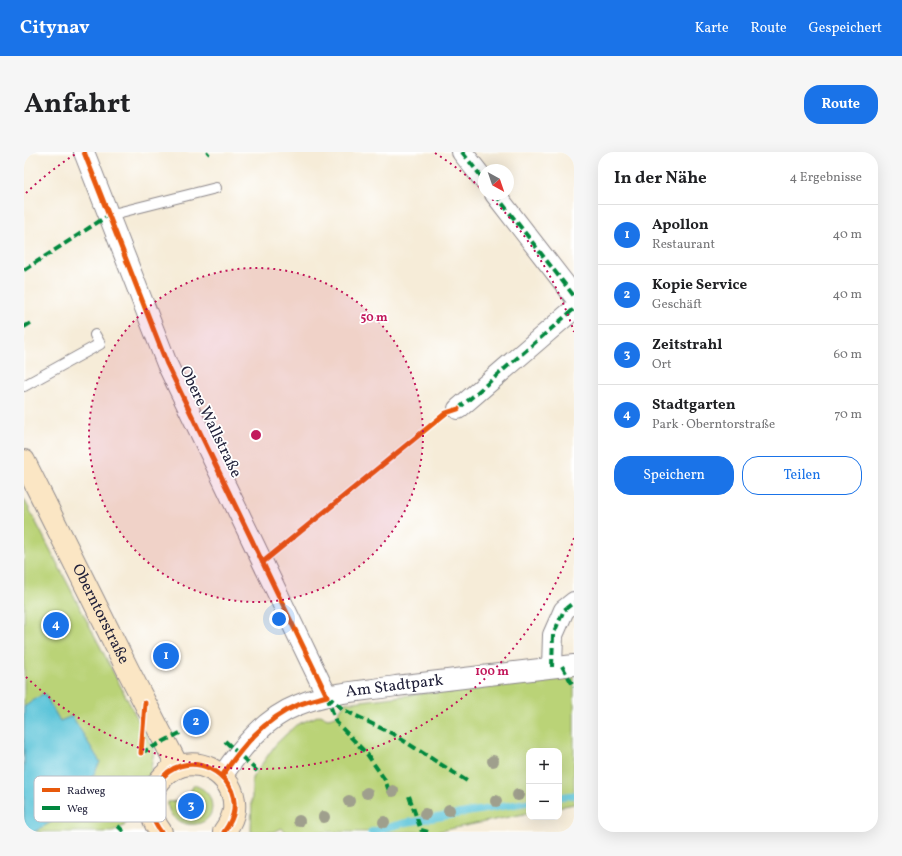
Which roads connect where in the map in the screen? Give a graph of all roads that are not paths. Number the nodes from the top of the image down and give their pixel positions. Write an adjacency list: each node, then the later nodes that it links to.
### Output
1 (84, 152): 6 (street, Obere Wallstraße)
2 (462, 152): 3 (street)
3 (478, 172)
4 (216, 188): 6 (lane)
5 (500, 200): 7 (street)
6 (109, 215): 16 (street, Obere Wallstraße)
7 (574, 296)
8 (574, 309): 11 (street)
9 (95, 335): 10 (lane)
10 (24, 386)
11 (458, 409)
12 (24, 461): 17 (main road, Oberntorstraße)
13 (574, 602): 15 (street)
14 (574, 665): 15 (street, Am Stadtpark)
15 (552, 667): 16 (street, Am Stadtpark)
16 (327, 696): 19 (street, Am Stadtpark)
17 (178, 767): 18 (main road); 19 (main road)
18 (164, 776)
19 (222, 776): 22 (main road)
20 (155, 822): 21 (main road)
21 (159, 832)
22 (224, 832)

